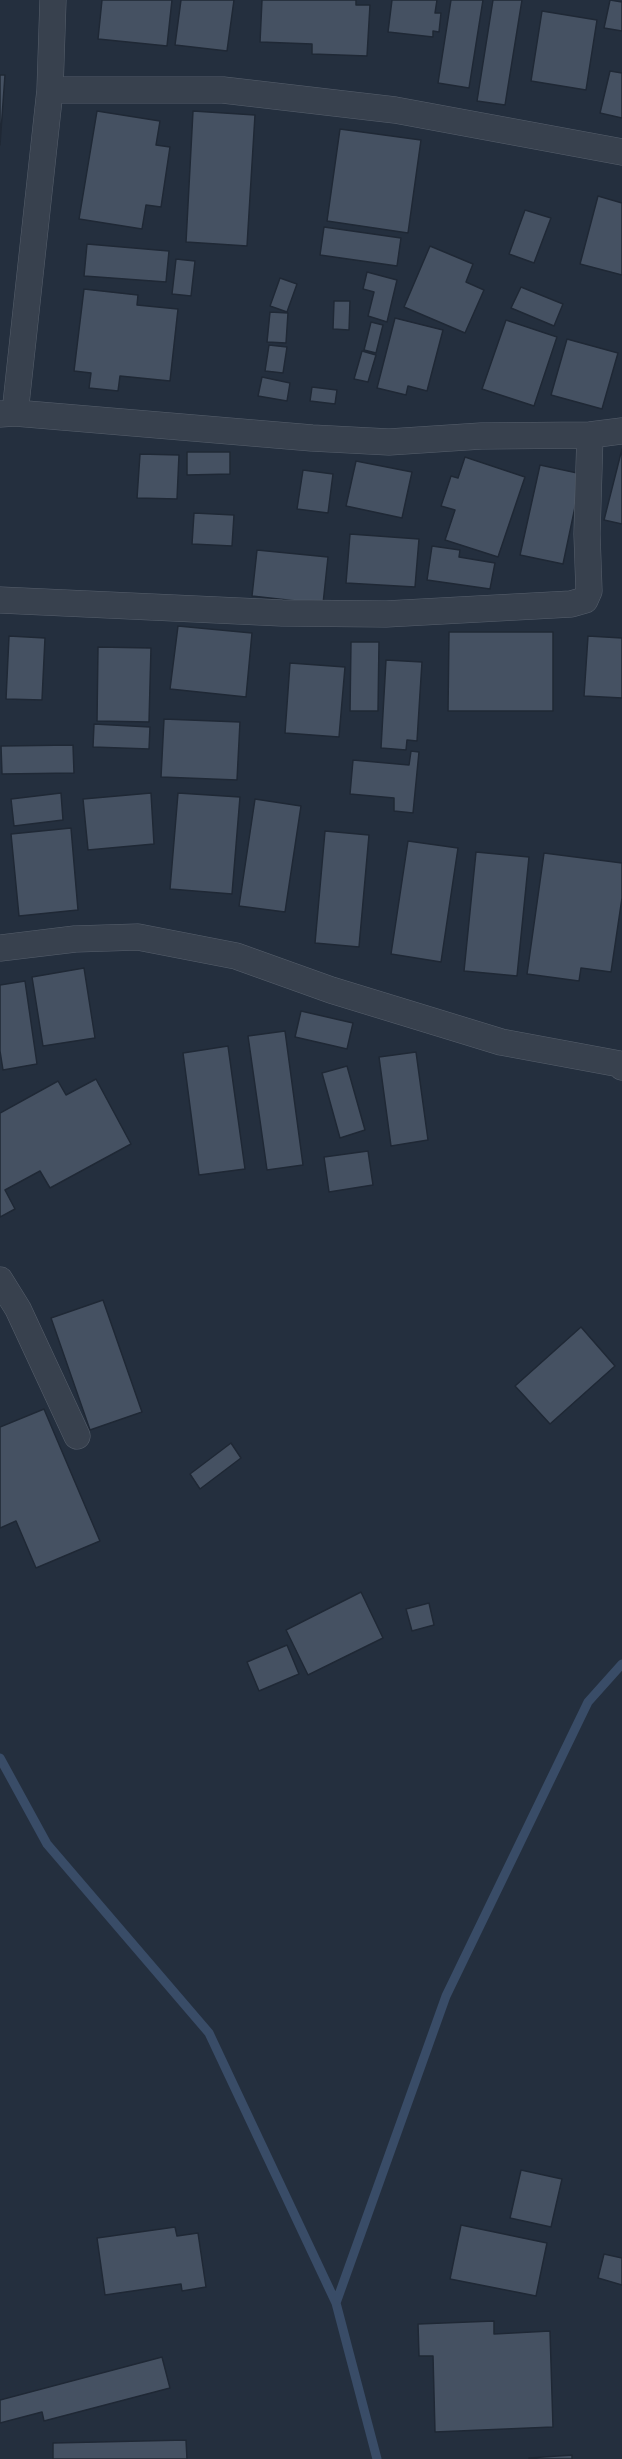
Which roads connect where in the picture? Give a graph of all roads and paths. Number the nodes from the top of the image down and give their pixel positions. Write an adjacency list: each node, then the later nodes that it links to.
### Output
1 (53, 0): 2 (street)
2 (50, 90): 3 (street); 4 (street)
3 (622, 152)
4 (8, 414): 6 (street)
5 (622, 431): 6 (street)
6 (590, 435): 7 (street)
7 (0, 600)
8 (0, 948): 9 (street)
9 (621, 1064)
10 (0, 1280): 11 (street)
11 (77, 1436)

